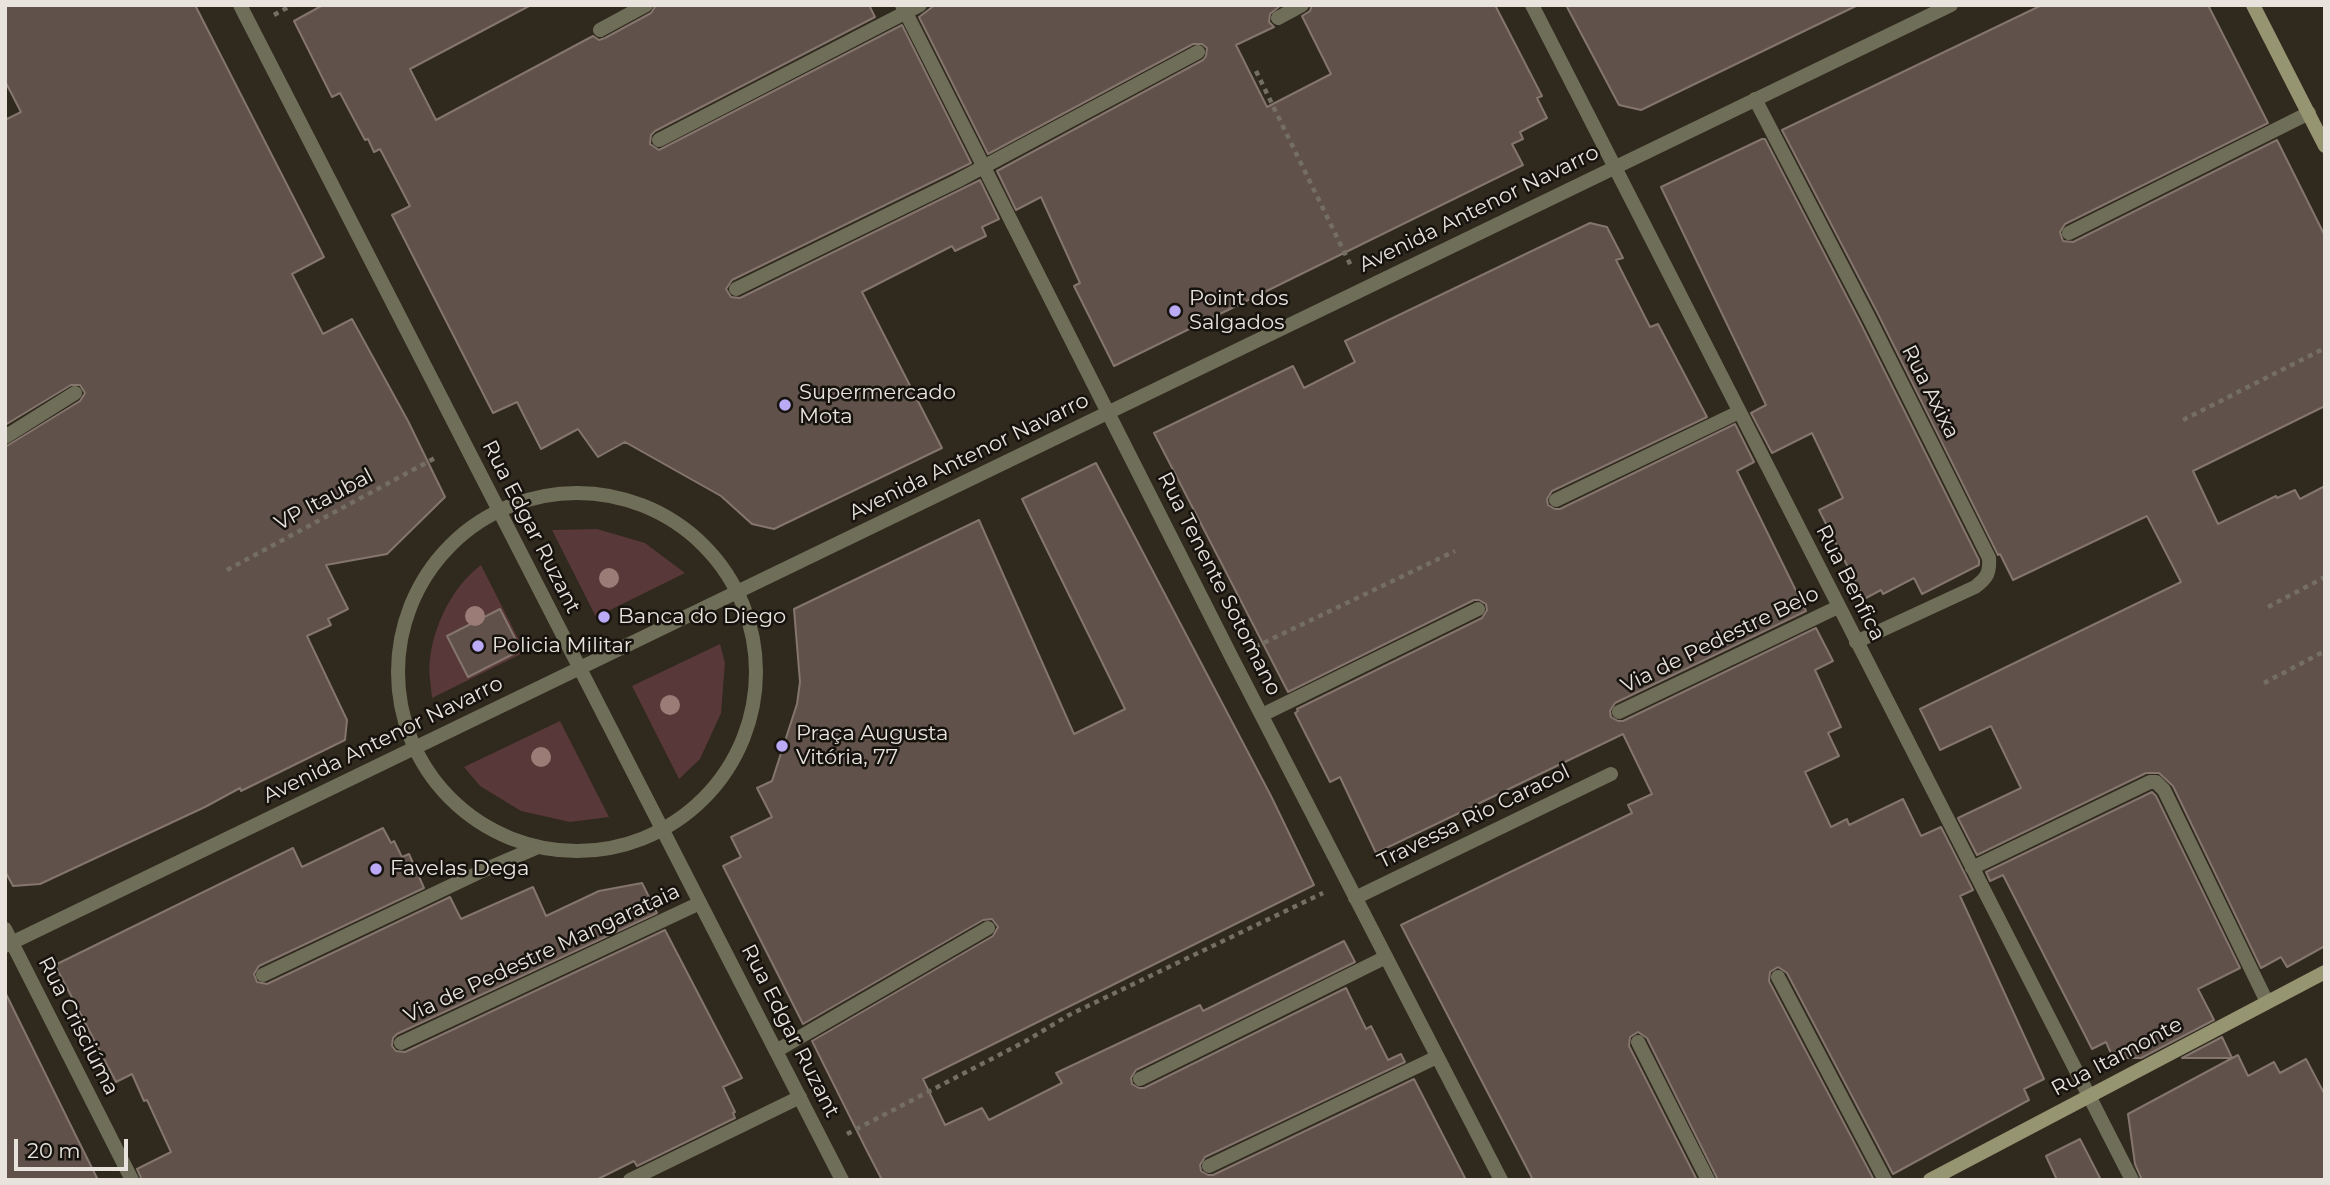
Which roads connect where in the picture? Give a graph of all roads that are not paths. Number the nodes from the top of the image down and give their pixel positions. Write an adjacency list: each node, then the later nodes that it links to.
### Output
1 (240, 5): 25 (street, Rua Edgar Ruzant)
2 (646, 5): 10 (street)
3 (920, 5): 8 (street)
4 (1302, 5): 9 (street)
5 (1532, 5): 17 (street, Rua Benfica)
6 (1951, 5): 12 (street, Avenida Antenor Navarro)
7 (2253, 5): 13 (street)
8 (904, 9): 14 (street); 16 (street, Rua Tenente Sotomano)
9 (1278, 18)
10 (600, 30)
11 (1198, 52): 16 (street)
12 (1755, 100): 17 (street, Avenida Antenor Navarro); 29 (street, Rua Axixa)
13 (2309, 113): 15 (street); 18 (street)
14 (659, 140)
15 (2325, 146)
16 (985, 166): 19 (street); 22 (street, Rua Tenente Sotomano)
17 (1614, 167): 21 (street, Rua Benfica); 22 (street, Avenida Antenor Navarro)
18 (2069, 233)
19 (736, 289)
20 (75, 393): 23 (street)
21 (1739, 412): 24 (street); 27 (street, Rua Benfica)
22 (1108, 413): 26 (street, Avenida Antenor Navarro); 32 (street, Rua Tenente Sotomano)
23 (5, 437)
24 (1556, 500)
25 (498, 509): 26 (street); 30 (street, Rua Edgar Ruzant); 33 (street)
26 (739, 592): 30 (street, Avenida Antenor Navarro); 35 (street)
27 (1838, 607): 29 (street, Rua Benfica); 31 (street, Via de Pedestre Belo)
28 (1478, 609): 32 (street)
29 (1856, 642): 37 (street, Rua Benfica)
30 (580, 668): 33 (street, Avenida Antenor Navarro); 35 (street, Rua Edgar Ruzant)
31 (1619, 712)
32 (1262, 715): 38 (street, Rua Tenente Sotomano)
33 (414, 748): 36 (street); 42 (street, Avenida Antenor Navarro)
34 (1611, 774): 38 (street, Travessa Rio Caracol)
35 (662, 829): 36 (street); 39 (street, Rua Edgar Ruzant)
36 (538, 847): 45 (street)
37 (1972, 868): 47 (street); 54 (street, Rua Benfica)
38 (1355, 898): 43 (street, Rua Tenente Sotomano)
39 (700, 903): 49 (street, Via de Pedestre Mangarataia); 50 (street, Rua Edgar Ruzant)
40 (988, 928): 50 (street)
41 (5, 929): 42 (street, Rua Crisciúma)
42 (9, 944): 56 (street, Rua Crisciúma)
43 (1386, 957): 51 (street, Rua Tenente Sotomano); 52 (street)
44 (2325, 972): 47 (street, Rua Itamonte)
45 (263, 975)
46 (1778, 977): 61 (street)
47 (2267, 1002): 54 (street, Rua Itamonte)
48 (1639, 1042): 60 (street)
49 (401, 1043)
50 (776, 1051): 53 (street, Rua Edgar Ruzant)
51 (1437, 1057): 55 (street); 59 (street, Rua Tenente Sotomano)
52 (1140, 1079)
53 (800, 1097): 57 (street); 58 (street, Rua Edgar Ruzant)
54 (2088, 1097): 62 (street, Rua Itamonte); 63 (street, Rua Benfica)
55 (1209, 1166)
56 (132, 1180)
57 (630, 1180)
58 (842, 1180)
59 (1501, 1180)
60 (1708, 1180)
61 (1885, 1180)
62 (1930, 1180)
63 (2132, 1180)

